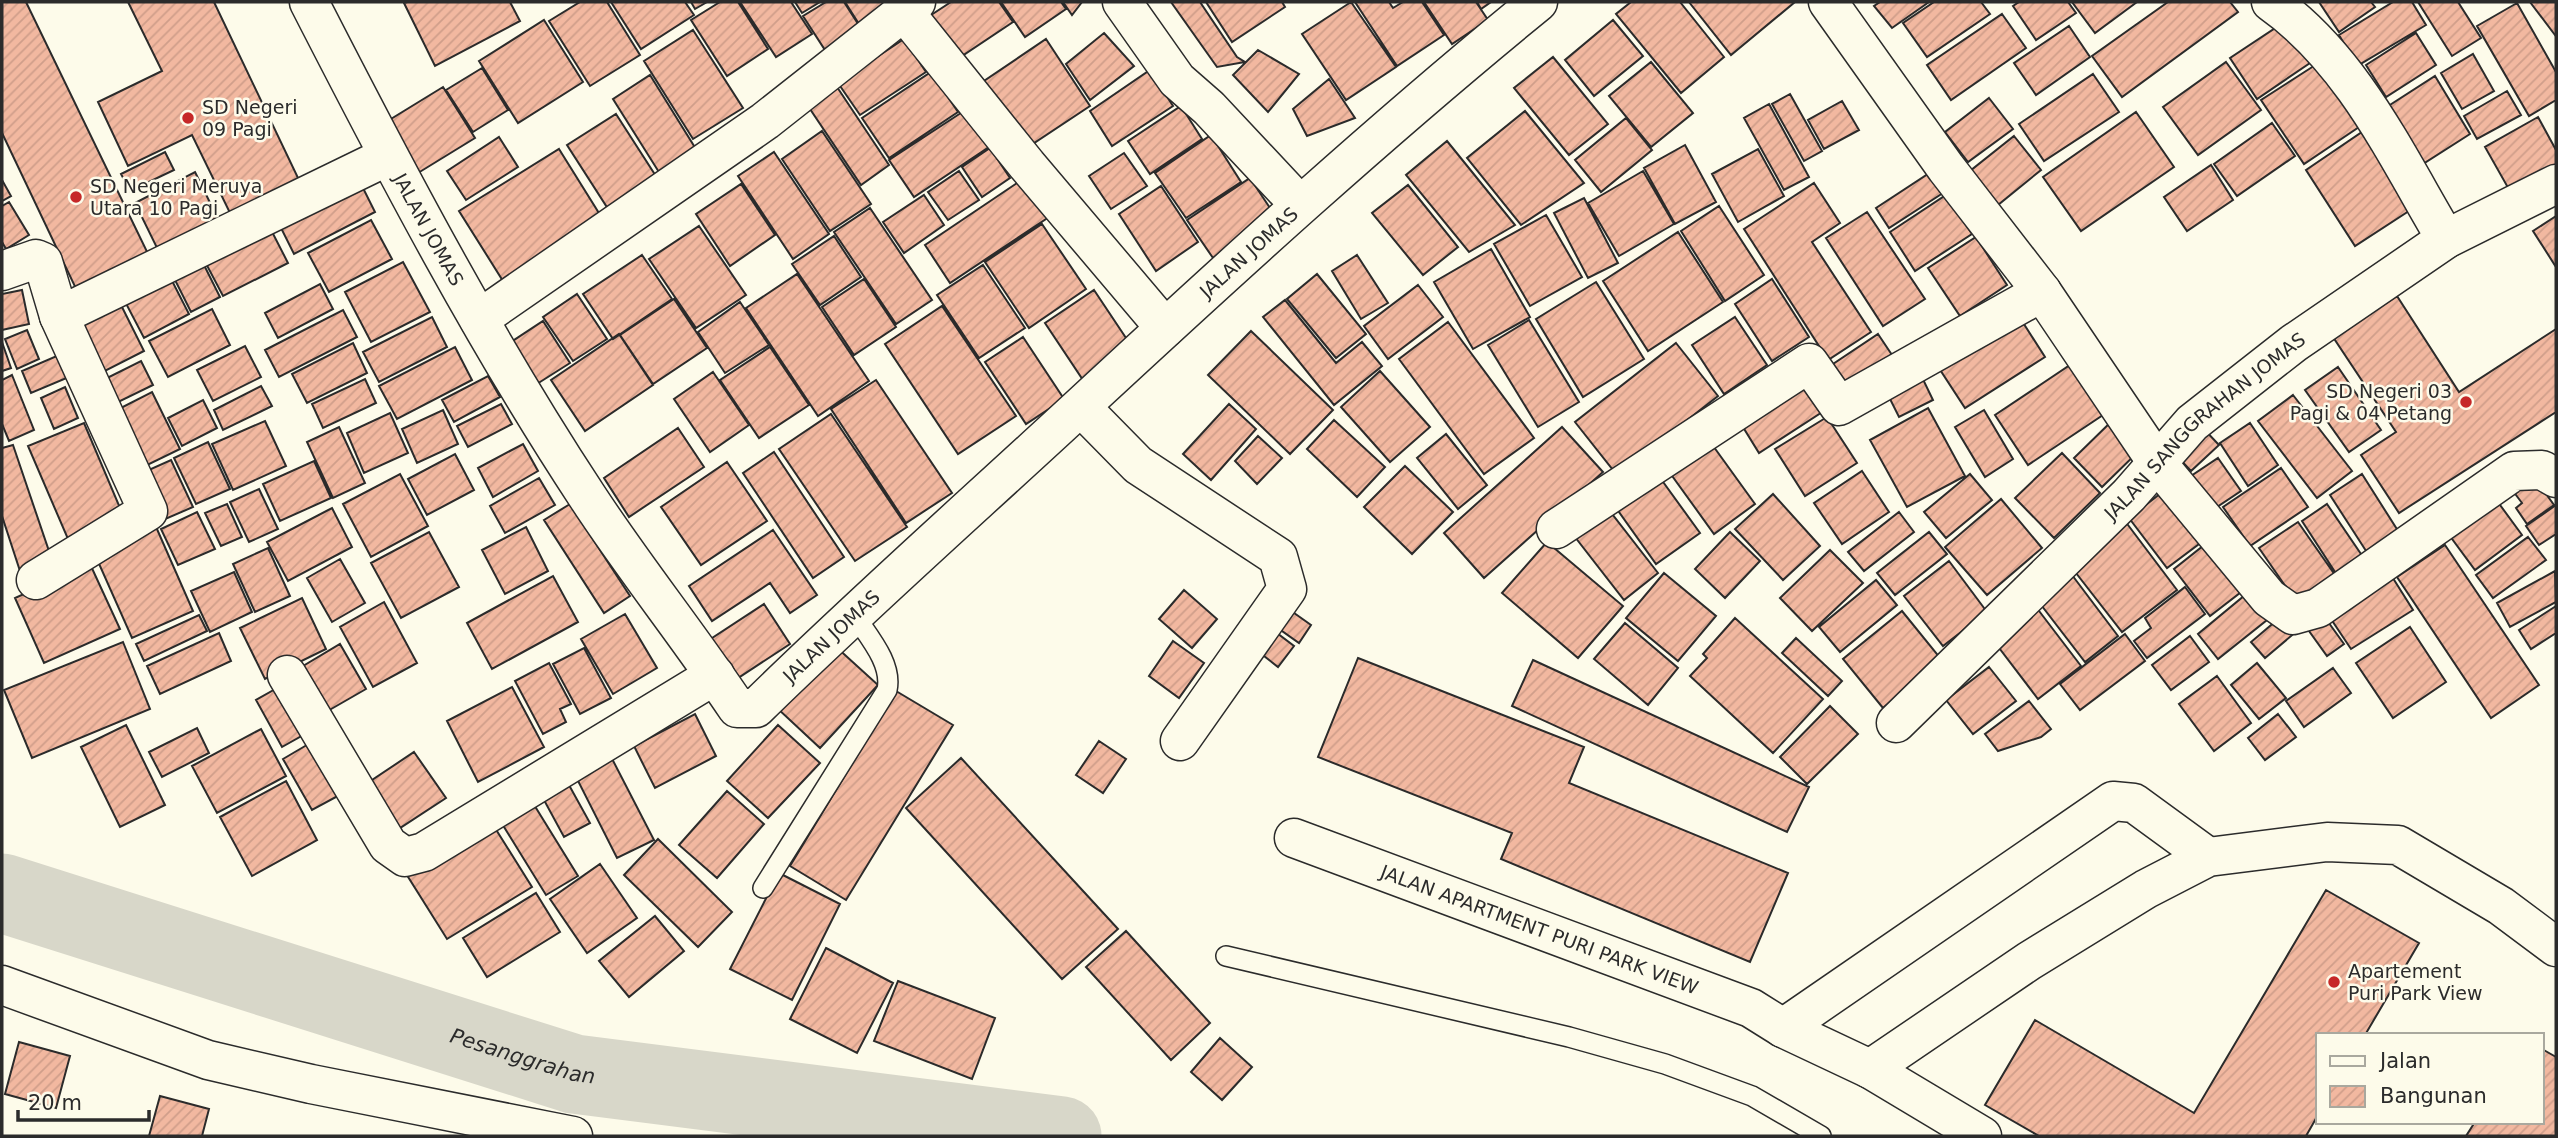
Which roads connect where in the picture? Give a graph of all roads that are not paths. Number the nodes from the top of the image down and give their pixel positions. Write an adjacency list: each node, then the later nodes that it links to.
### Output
1 (310, 2): 7 (street, JALAN JOMAS)
2 (1122, 2): 9 (street)
3 (1538, 2): 9 (street, JALAN JOMAS)
4 (1828, 2): 12 (street)
5 (2271, 2): 10 (street)
6 (909, 6): 14 (street); 15 (street)
7 (388, 156): 13 (street); 14 (street, JALAN JOMAS)
8 (2556, 184): 10 (street, JALAN SANGGRAHAN JOMAS)
9 (1299, 204): 15 (street, JALAN JOMAS)
10 (2446, 239): 17 (street, JALAN SANGGRAHAN JOMAS)
11 (2, 271): 13 (street)
12 (2042, 292): 17 (street); 19 (street)
13 (59, 316): 20 (street)
14 (479, 319): 23 (street, JALAN JOMAS)
15 (1165, 328): 16 (street, JALAN JOMAS)
16 (1081, 407): 21 (street, JALAN JOMAS); 25 (street)
17 (2158, 464): 18 (street); 24 (street, JALAN SANGGRAHAN JOMAS)
18 (2556, 478)
19 (1556, 529)
20 (36, 580)
21 (853, 613): 23 (street, JALAN JOMAS); 28 (lane)
22 (287, 675): 23 (street)
23 (715, 675)
24 (1896, 723)
25 (1180, 741)
26 (1294, 838): 32 (street, JALAN APARTMENT PURI PARK VIEW)
27 (2208, 857): 29 (street); 32 (street); 33 (street)
28 (763, 888)
29 (2556, 947)
30 (1226, 956): 35 (lane)
31 (2, 985): 34 (street)
32 (1783, 1028): 33 (street, JALAN APARTMENT PURI PARK VIEW)
33 (1870, 1069): 36 (street, JALAN APARTMENT PURI PARK VIEW)
34 (573, 1136)
35 (1821, 1136)
36 (1982, 1136)

